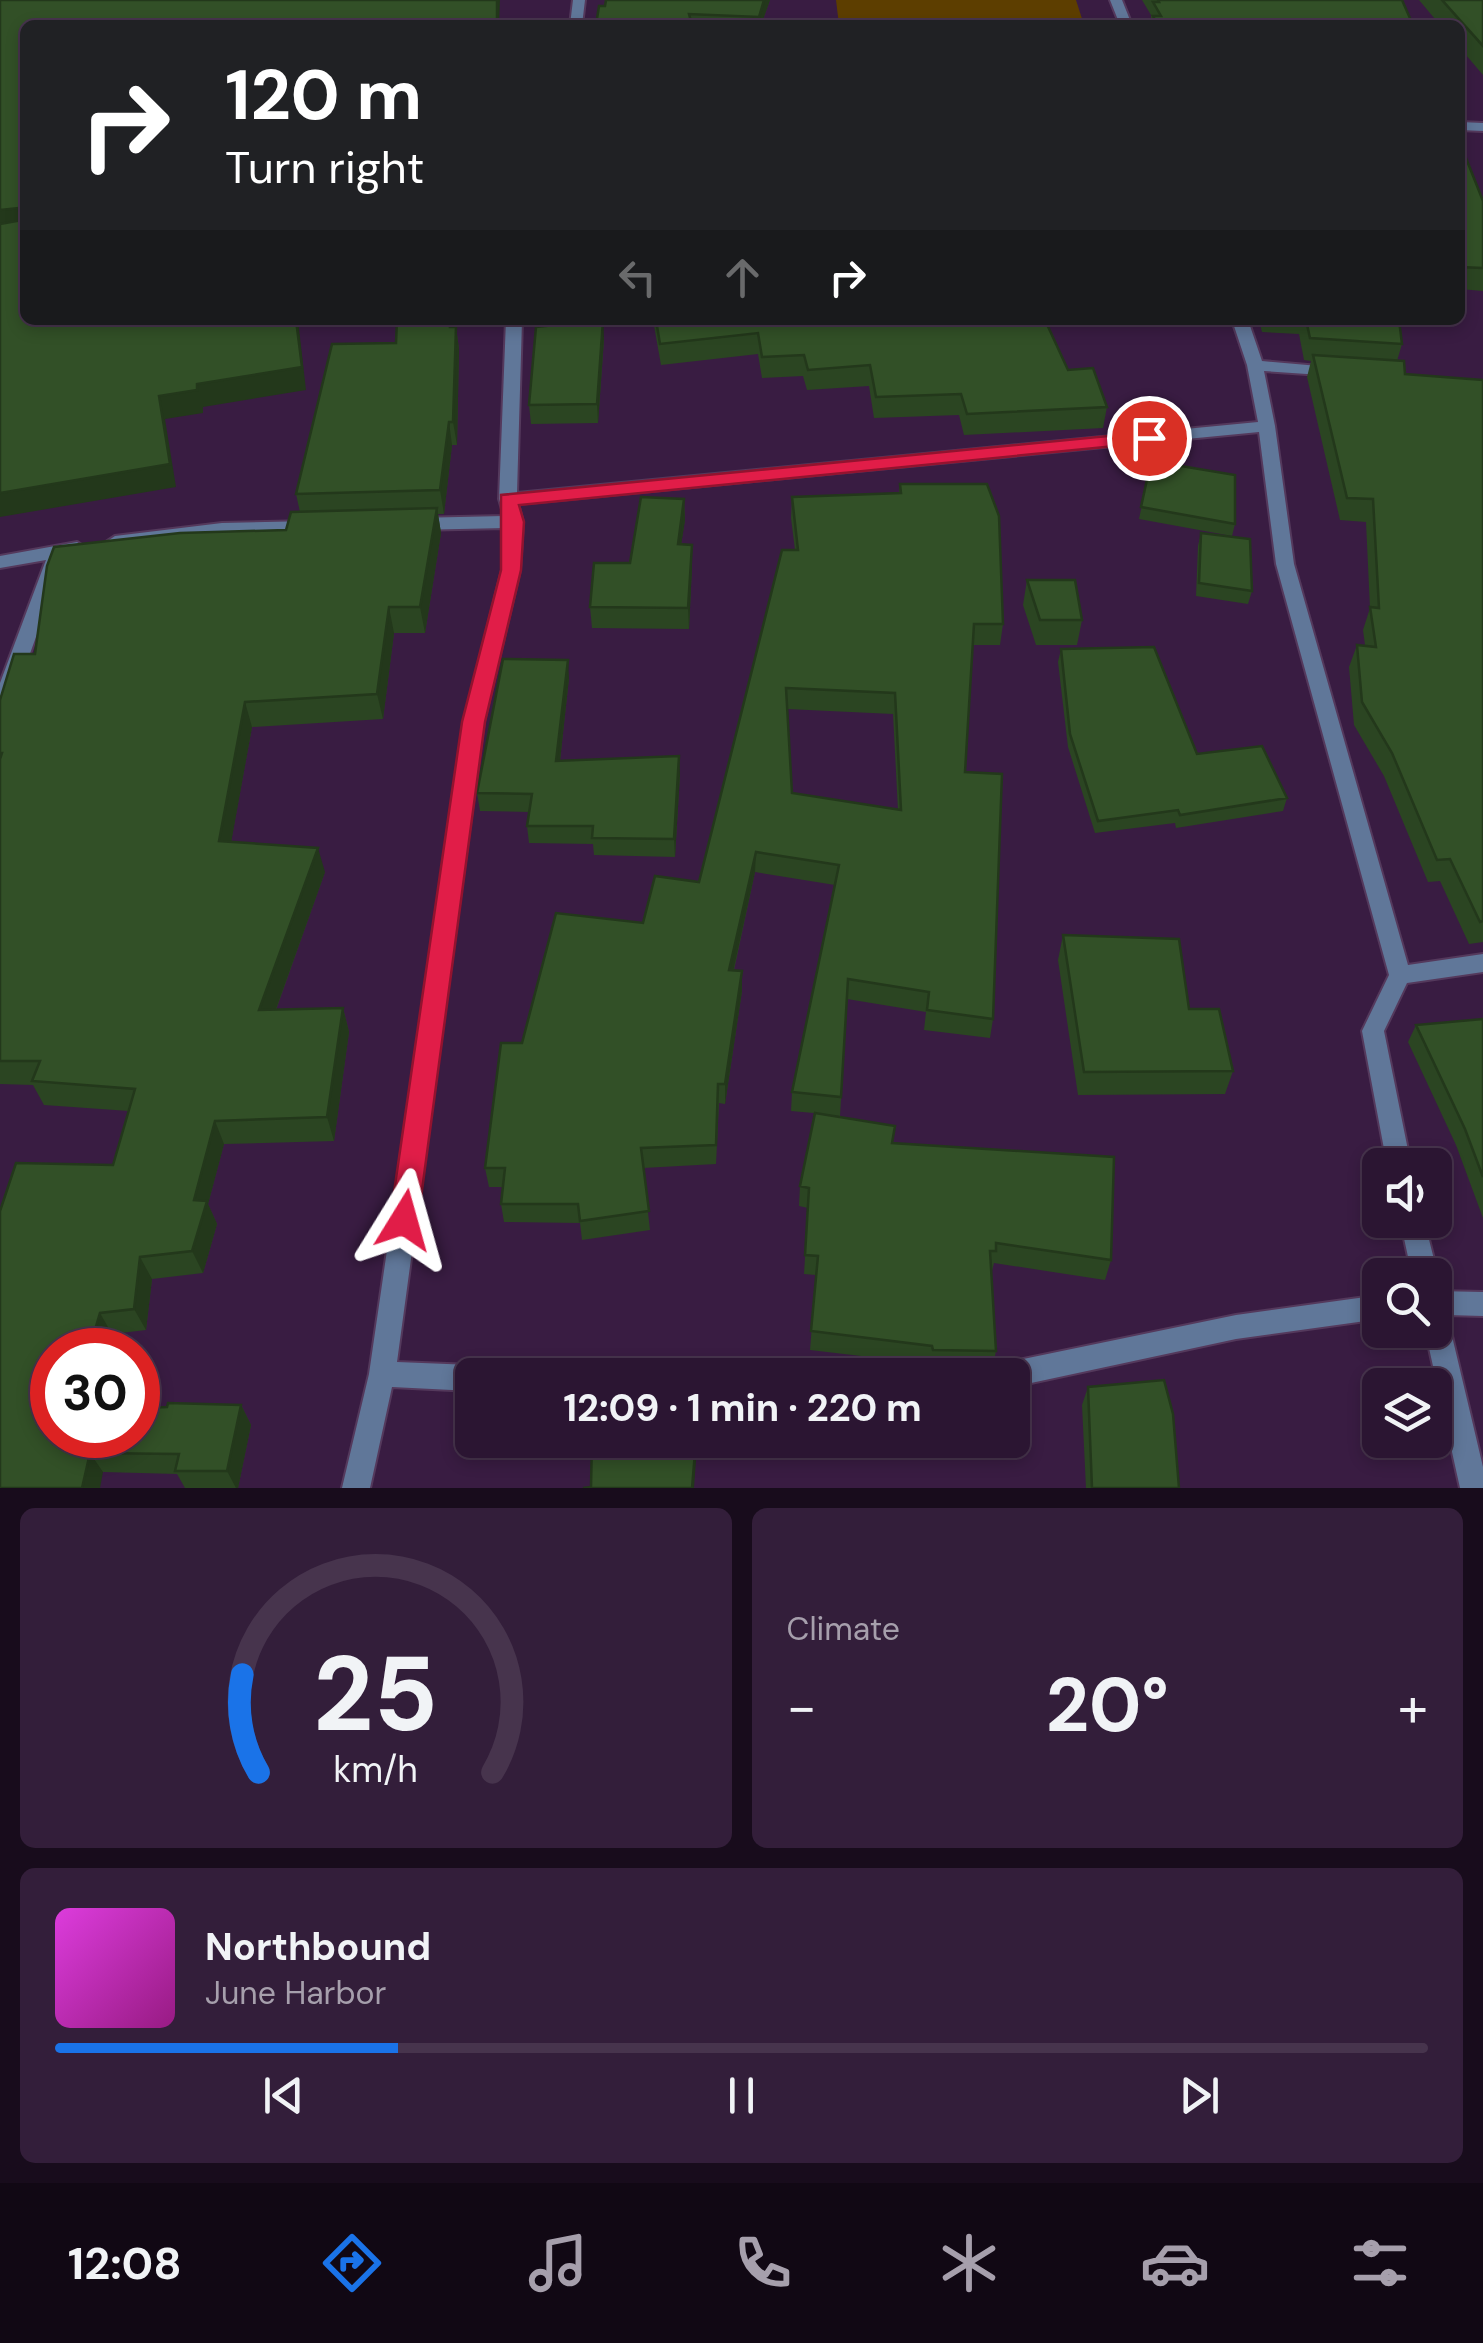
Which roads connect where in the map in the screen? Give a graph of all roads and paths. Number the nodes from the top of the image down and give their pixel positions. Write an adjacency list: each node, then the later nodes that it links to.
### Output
1 (514, 325): 6 (street)
2 (1242, 325): 3 (street)
3 (1256, 365): 4 (street); 5 (street)
4 (1350, 372)
5 (1268, 426): 6 (street); 14 (street)
6 (508, 499): 7 (street)
7 (514, 522): 8 (street); 21 (street)
8 (397, 525)
9 (338, 526): 10 (street)
10 (58, 551): 11 (street); 12 (street)
11 (0, 562)
12 (0, 709)
13 (1483, 963): 14 (street)
14 (1400, 975): 15 (street)
15 (1395, 1148)
16 (1452, 1303): 17 (street)
17 (1483, 1304)
18 (1362, 1310): 20 (street)
19 (1442, 1348): 24 (street)
20 (1030, 1370)
21 (382, 1374): 22 (street); 23 (street)
22 (455, 1377)
23 (356, 1488)
24 (1474, 1488)

